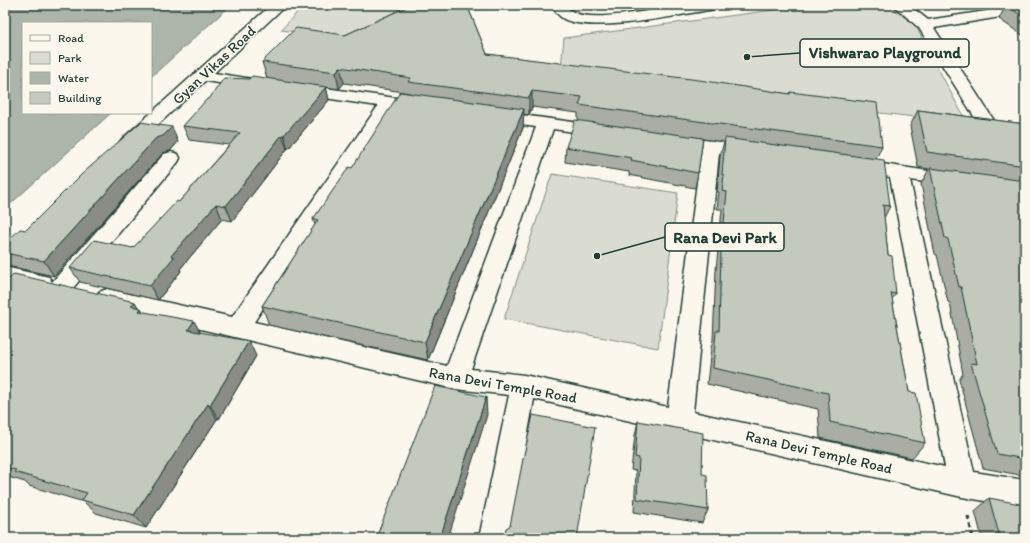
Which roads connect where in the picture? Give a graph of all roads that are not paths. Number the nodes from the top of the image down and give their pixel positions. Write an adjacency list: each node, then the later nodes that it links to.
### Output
1 (279, 5): 7 (street, Gyan Vikas Road)
2 (558, 5): 3 (street)
3 (715, 5)
4 (900, 5): 6 (street)
5 (1025, 9): 6 (street)
6 (925, 25): 11 (street)
7 (203, 76): 8 (street); 16 (street, Gyan Vikas Road)
8 (389, 102): 9 (street); 24 (street)
9 (444, 109)
10 (475, 114): 12 (street)
11 (986, 122)
12 (546, 123): 13 (street); 25 (street)
13 (616, 133)
14 (656, 139): 15 (street)
15 (711, 146): 17 (street); 27 (street)
16 (115, 154)
17 (766, 154)
18 (171, 158): 23 (street)
19 (837, 164): 20 (street)
20 (899, 172): 21 (street); 28 (street)
21 (970, 182)
22 (5, 275): 23 (street, Rana Devi Temple Road)
23 (60, 288): 24 (street, Rana Devi Temple Road)
24 (238, 328): 25 (street, Rana Devi Temple Road)
25 (454, 378): 26 (street, Rana Devi Temple Road)
26 (524, 386): 27 (street, Rana Devi Temple Road); 30 (street)
27 (679, 421): 28 (street, Rana Devi Temple Road)
28 (962, 484): 29 (street, Rana Devi Temple Road)
29 (1025, 494)
30 (494, 538)

